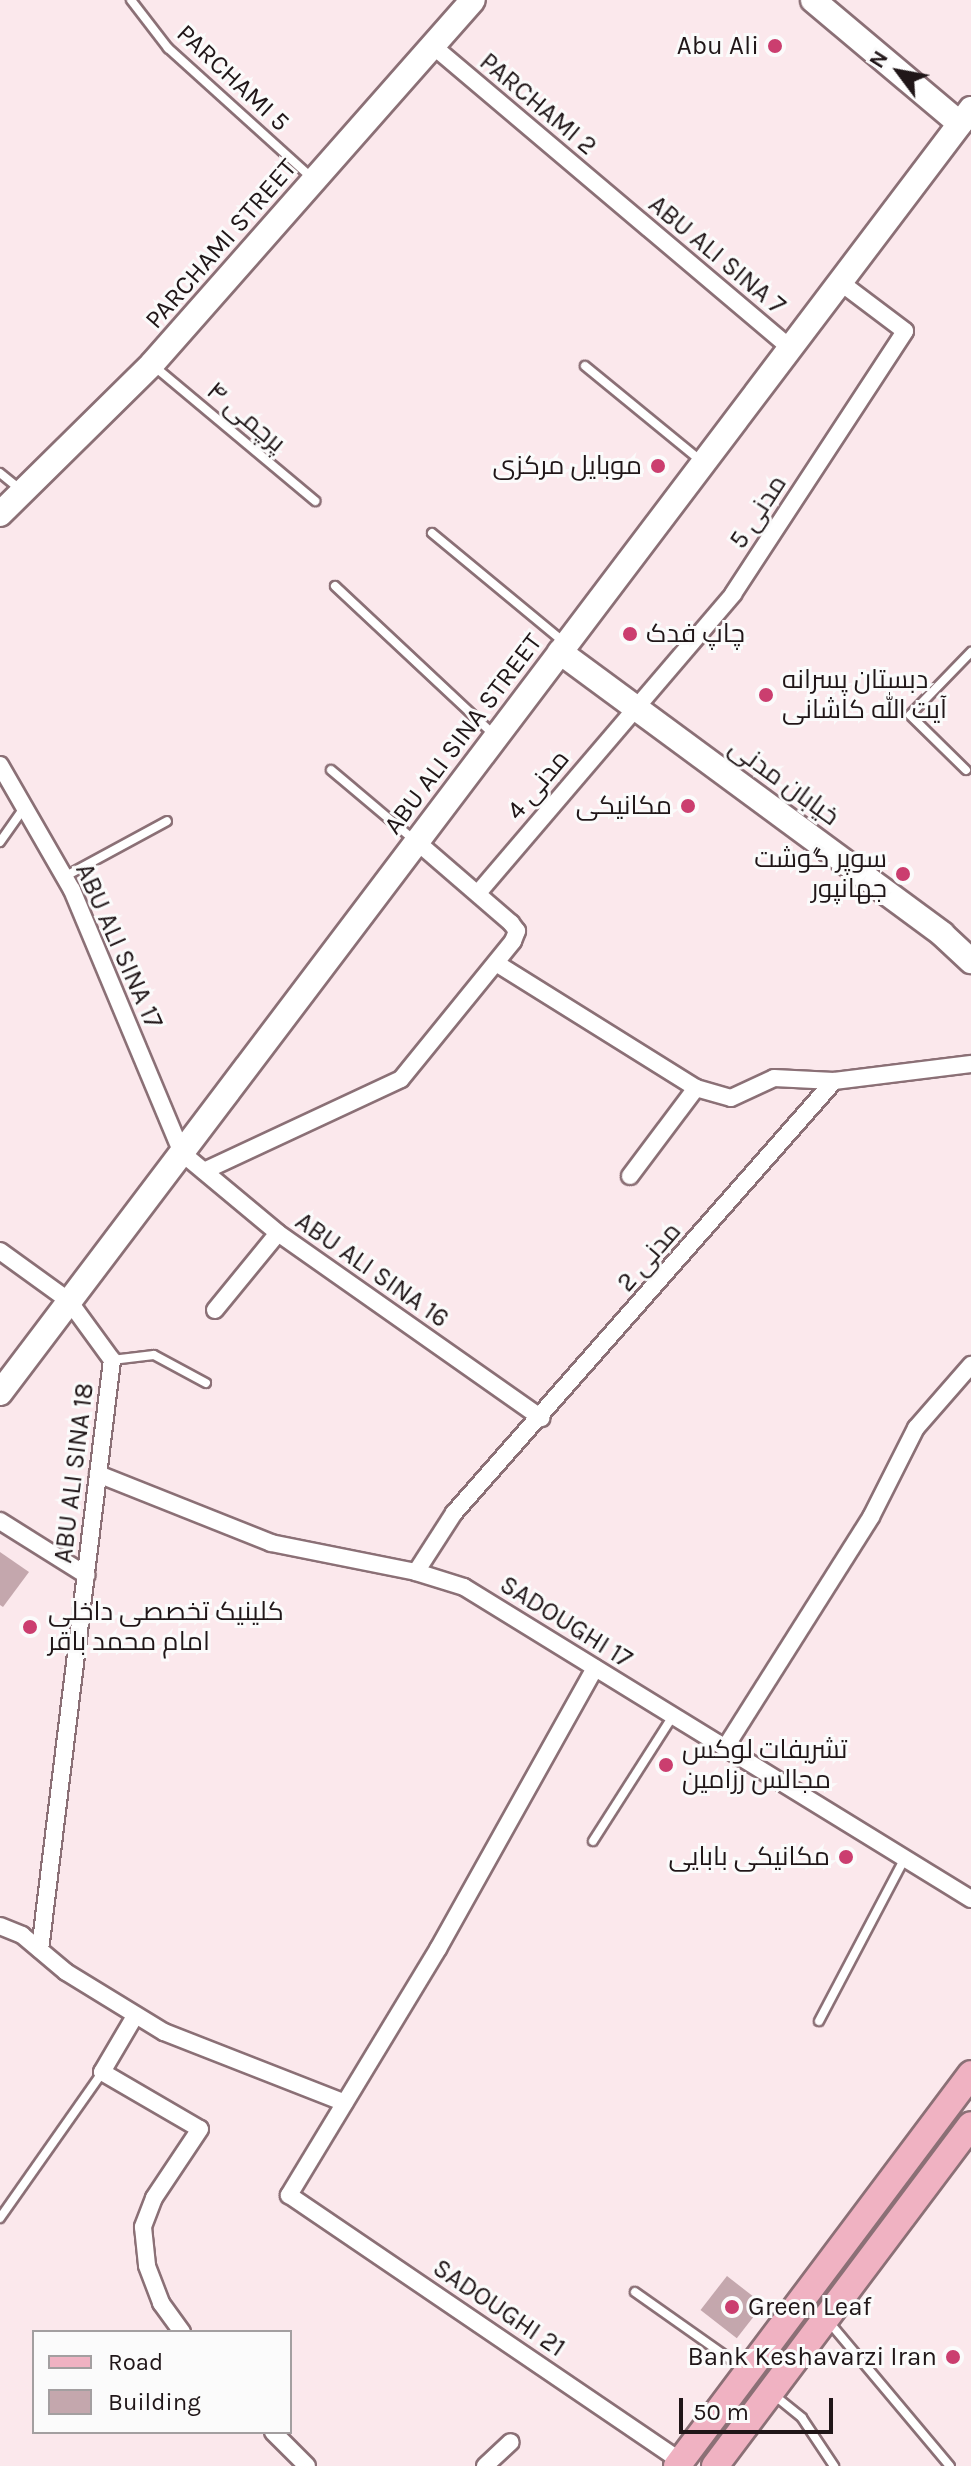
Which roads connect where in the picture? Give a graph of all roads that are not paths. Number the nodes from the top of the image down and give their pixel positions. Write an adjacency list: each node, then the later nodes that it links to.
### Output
1 (131, 0): 6 (lane, PARCHAMI 5)
2 (473, 0): 4 (main road, PARCHAMI STREET)
3 (813, 0): 5 (main road)
4 (433, 46): 6 (main road, PARCHAMI STREET); 7 (street, PARCHAMI 2)
5 (968, 114): 8 (main road, ABU ALI SINA STREET)
6 (314, 180): 10 (main road, PARCHAMI STREET)
7 (612, 198): 9 (street, ABU ALI SINA 7)
8 (840, 282): 9 (main road, ABU ALI SINA STREET); 21 (street, مدنی 5)
9 (790, 348): 12 (main road, ABU ALI SINA STREET)
10 (152, 364): 14 (main road, PARCHAMI STREET); 15 (lane, پرچمی ۴)
11 (585, 366): 12 (lane)
12 (704, 463): 19 (main road, ABU ALI SINA STREET)
13 (0, 473): 14 (lane)
14 (23, 491): 16 (main road, PARCHAMI STREET)
15 (315, 501)
16 (0, 514)
17 (432, 533): 19 (lane)
18 (335, 586): 22 (lane)
19 (563, 648): 21 (main road, خیابان مدنی); 22 (main road, ABU ALI SINA STREET)
20 (971, 652): 25 (lane)
21 (636, 708): 31 (street, مدنی 4); 32 (main road, خیابان مدنی)
22 (496, 737): 29 (main road, ABU ALI SINA STREET)
23 (0, 765): 26 (street, ABU ALI SINA 17)
24 (331, 770): 29 (lane)
25 (966, 770)
26 (25, 808): 28 (lane); 30 (street, ABU ALI SINA 17)
27 (167, 821): 30 (lane)
28 (0, 842)
29 (417, 842): 31 (street); 37 (main road, ABU ALI SINA STREET)
30 (64, 877): 37 (street, ABU ALI SINA 17)
31 (478, 893): 33 (street)
32 (971, 961)
33 (496, 963): 36 (street); 38 (street)
34 (971, 1064): 35 (street)
35 (834, 1081): 36 (street); 48 (street, مدنی 2)
36 (696, 1088): 39 (street)
37 (182, 1153): 38 (street, ABU ALI SINA 16); 42 (main road, ABU ALI SINA STREET)
38 (204, 1171): 40 (street, ABU ALI SINA 16)
39 (630, 1176)
40 (278, 1233): 43 (street); 48 (street, ABU ALI SINA 16)
41 (0, 1251): 42 (street, ABU ALI SINA 18)
42 (69, 1301): 44 (street, ABU ALI SINA 18); 47 (main road, ABU ALI SINA STREET)
43 (215, 1310)
44 (112, 1360): 46 (lane); 49 (street, ABU ALI SINA 18)
45 (971, 1365): 55 (street)
46 (206, 1383)
47 (0, 1393)
48 (541, 1418): 51 (street, مدنی 2)
49 (98, 1474): 51 (street, SADOUGHI 17); 52 (street, ABU ALI SINA 18)
50 (0, 1521): 52 (street)
51 (416, 1572): 53 (street, SADOUGHI 17)
52 (86, 1575): 60 (street, ABU ALI SINA 18)
53 (595, 1668): 54 (street, SADOUGHI 17); 65 (street)
54 (673, 1716): 55 (street, SADOUGHI 17); 56 (lane)
55 (725, 1748): 57 (street, SADOUGHI 17)
56 (593, 1841)
57 (905, 1858): 58 (street, SADOUGHI 17); 62 (lane)
58 (971, 1899)
59 (0, 1926): 60 (street)
60 (40, 1950): 61 (street)
61 (135, 2016): 63 (street); 65 (street)
62 (819, 2021)
63 (102, 2072): 67 (lane); 70 (street)
64 (971, 2074): 71 (main road)
65 (345, 2103): 75 (street, SADOUGHI 21)
66 (971, 2125): 69 (main road)
67 (0, 2218)
68 (635, 2292): 71 (lane)
69 (826, 2319): 72 (main road); 80 (lane)
70 (181, 2330)
71 (747, 2372): 75 (main road)
72 (770, 2392): 78 (main road); 79 (lane)
73 (275, 2434): 76 (street)
74 (511, 2442): 77 (street)
75 (679, 2464)
76 (307, 2466)
77 (485, 2466)
78 (715, 2466)
79 (834, 2466)
80 (950, 2466)

